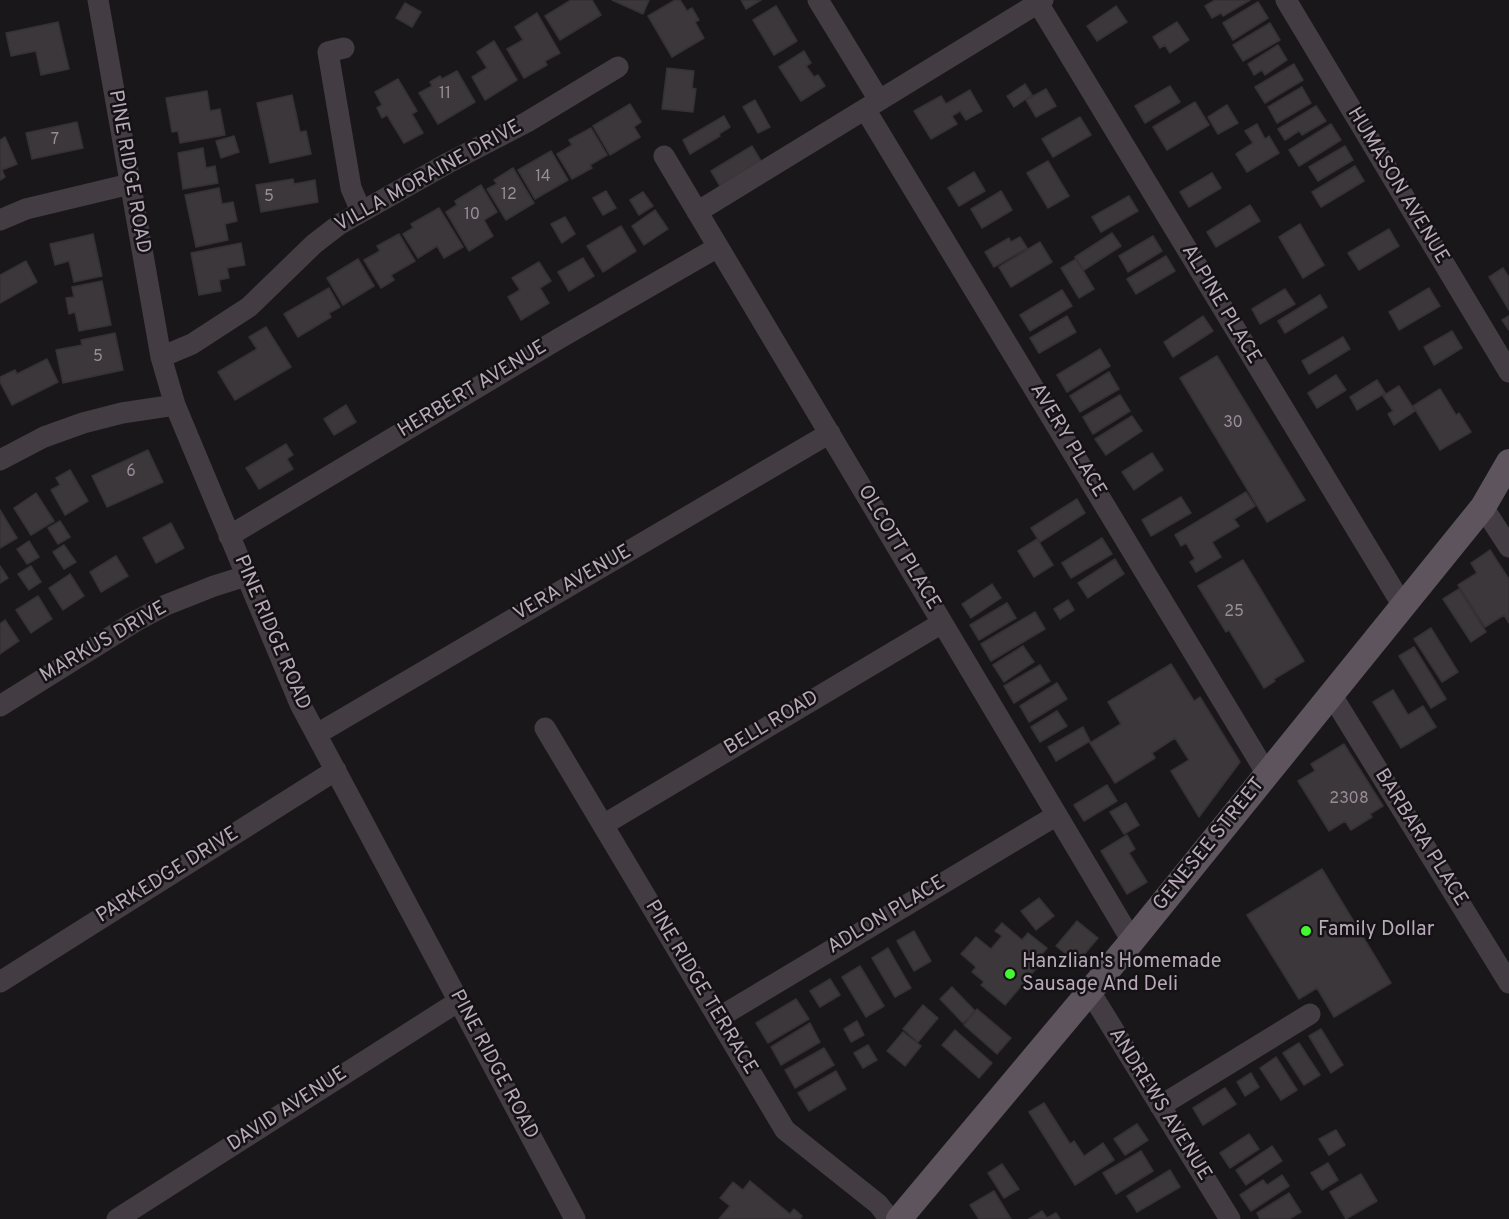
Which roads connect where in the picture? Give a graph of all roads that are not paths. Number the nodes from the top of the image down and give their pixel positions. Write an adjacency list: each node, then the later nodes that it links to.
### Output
1 (98, 0): 9 (street, PINE RIDGE ROAD)
2 (818, 0): 7 (street, AVERY PLACE)
3 (1286, 0): 15 (street, HUMASON AVENUE)
4 (1040, 2): 7 (street); 24 (street, ALPINE PLACE)
5 (344, 48): 10 (street)
6 (618, 67): 10 (street, VILLA MORAINE DRIVE)
7 (872, 105): 11 (street); 31 (street, AVERY PLACE)
8 (664, 156): 11 (street, OLCOTT PLACE)
9 (130, 184): 12 (street); 14 (street, PINE RIDGE ROAD)
10 (361, 211): 14 (street, VILLA MORAINE DRIVE)
11 (697, 212): 13 (street, OLCOTT PLACE)
12 (0, 220)
13 (718, 246): 17 (street, OLCOTT PLACE); 21 (street, HERBERT AVENUE)
14 (161, 357): 16 (street, PINE RIDGE ROAD)
15 (1509, 372)
16 (175, 405): 18 (street); 21 (street, PINE RIDGE ROAD)
17 (830, 433): 25 (street, OLCOTT PLACE); 29 (street, VERA AVENUE)
18 (0, 460)
19 (1509, 462): 20 (main road, GENESEE STREET)
20 (1483, 507): 22 (street); 24 (main road, GENESEE STREET)
21 (229, 536): 23 (street, PINE RIDGE ROAD)
22 (1509, 547)
23 (246, 576): 27 (street, MARKUS DRIVE); 29 (street, PINE RIDGE ROAD)
24 (1403, 606): 26 (main road, GENESEE STREET)
25 (942, 623): 32 (street, OLCOTT PLACE); 33 (street, BELL ROAD)
26 (1331, 694): 31 (main road, GENESEE STREET); 36 (street, BARBARA PLACE)
27 (0, 706)
28 (545, 728): 33 (street, PINE RIDGE TERRACE)
29 (317, 734): 30 (street, PINE RIDGE ROAD)
30 (336, 770): 35 (street, PARKEDGE DRIVE); 38 (street, PINE RIDGE ROAD)
31 (1267, 774): 34 (main road, GENESEE STREET)
32 (1057, 815): 34 (street, OLCOTT PLACE); 40 (street, ADLON PLACE)
33 (603, 825): 40 (street, PINE RIDGE TERRACE)
34 (1132, 941): 37 (main road, GENESEE STREET)
35 (0, 982)
36 (1509, 983)
37 (1089, 990): 41 (street, ANDREWS AVENUE); 45 (main road, GENESEE STREET)
38 (459, 1001): 42 (street, DAVID AVENUE); 43 (street, PINE RIDGE ROAD)
39 (1310, 1014): 41 (street)
40 (718, 1018): 44 (street, PINE RIDGE TERRACE)
41 (1161, 1106): 46 (street, ANDREWS AVENUE)
42 (117, 1219)
43 (575, 1219)
44 (890, 1219)
45 (899, 1219)
46 (1230, 1219)

